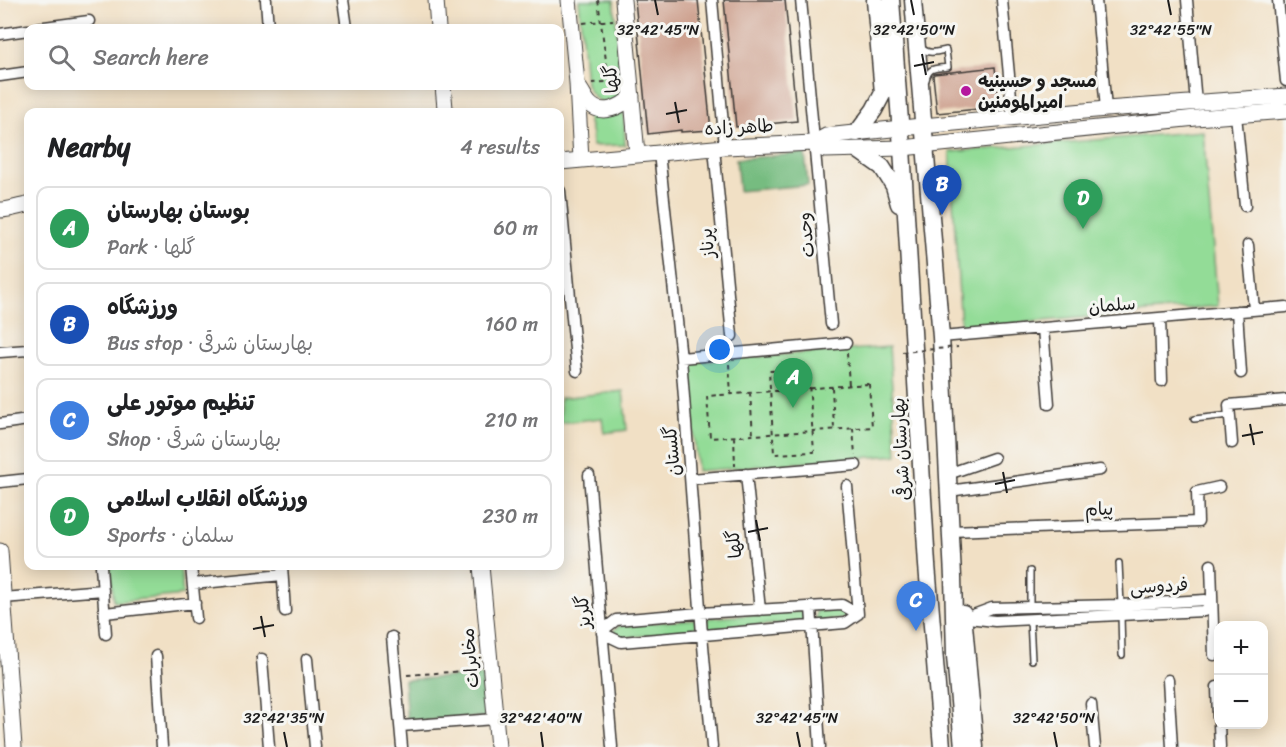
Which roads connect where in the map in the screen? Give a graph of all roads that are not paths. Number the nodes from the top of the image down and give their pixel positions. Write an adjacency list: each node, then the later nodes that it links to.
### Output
1 (266, 0): 17 (street)
2 (344, 0): 18 (street)
3 (436, 0): 19 (street)
4 (569, 0): 26 (street, گلها)
5 (623, 0): 28 (street, گلها)
6 (712, 0): 42 (street, پرناز)
7 (801, 0): 40 (street, وحدت)
8 (874, 0): 39 (main road)
9 (891, 0): 38 (main road)
10 (913, 0): 22 (main road)
11 (1002, 0): 36 (street)
12 (1096, 0): 33 (street)
13 (1187, 0): 30 (street)
14 (1278, 0): 25 (street)
15 (89, 21): 16 (street)
16 (67, 24)
17 (267, 24)
18 (346, 24)
19 (438, 24)
20 (24, 31): 21 (street)
21 (0, 34)
22 (916, 39): 31 (lane); 37 (main road)
23 (24, 73): 24 (street)
24 (0, 76)
25 (1286, 81)
26 (582, 84): 28 (street); 46 (street, گلها)
27 (443, 90): 32 (street)
28 (632, 96): 45 (street, گلها)
29 (1286, 96): 30 (street, طاهر زاده)
30 (1196, 103): 33 (street, طاهر زاده)
31 (928, 107)
32 (445, 108)
33 (1106, 110): 36 (street, طاهر زاده)
34 (1286, 111): 35 (street, طاهر زاده)
35 (1236, 115): 41 (street, طاهر زاده); 50 (street)
36 (1013, 118): 37 (street, طاهر زاده)
37 (934, 123): 38 (street, طاهر زاده); 41 (main road)
38 (901, 128): 39 (street, طاهر زاده); 43 (main road, بهارستان شرقی)
39 (857, 141): 40 (street, طاهر زاده); 43 (street, طاهر زاده); 52 (main road)
40 (813, 143): 42 (street, طاهر زاده); 59 (street, وحدت)
41 (924, 146): 43 (street, طاهر زاده); 62 (main road)
42 (719, 148): 44 (street, طاهر زاده); 61 (street, پرناز)
43 (902, 148): 52 (main road, بهارستان شرقی)
44 (659, 153): 45 (street, طاهر زاده); 66 (street, گلستان)
45 (638, 154): 46 (street, طاهر زاده)
46 (581, 160): 47 (street, طاهر زاده)
47 (564, 162)
48 (0, 202): 49 (street)
49 (24, 205): 51 (street)
50 (1245, 206)
51 (0, 210)
52 (907, 231): 141 (main road, بهارستان شرقی)
53 (1248, 245): 56 (street)
54 (564, 280): 67 (street)
55 (1286, 307): 56 (street, سلمان)
56 (1254, 309): 57 (street, سلمان)
57 (1237, 311): 58 (street, سلمان); 68 (street)
58 (1160, 318): 60 (street, سلمان); 69 (street)
59 (831, 324)
60 (1043, 328): 62 (street, سلمان); 71 (street)
61 (732, 336)
62 (941, 337): 85 (main road)
63 (847, 346): 66 (street)
64 (24, 350): 65 (street)
65 (0, 352)
66 (681, 358): 83 (street, گلستان)
67 (577, 371)
68 (1242, 373)
69 (1162, 381)
70 (1286, 400): 72 (street)
71 (1049, 404)
72 (1230, 415): 73 (lane); 76 (street)
73 (1194, 418)
74 (24, 421): 75 (street)
75 (0, 424)
76 (1232, 444)
77 (994, 458): 85 (street)
78 (856, 462): 80 (street)
79 (1100, 470): 85 (street)
80 (746, 474): 83 (street); 105 (street, گلها)
81 (589, 475): 116 (street, گلریز)
82 (24, 479): 84 (street)
83 (691, 479): 109 (street, گلستان)
84 (0, 482)
85 (948, 483): 88 (main road)
86 (847, 486): 110 (street)
87 (1219, 487): 88 (street, پیام)
88 (951, 531): 97 (main road)
89 (0, 551): 100 (street)
90 (1119, 563): 106 (lane)
91 (1211, 565): 102 (street)
92 (101, 570): 99 (street)
93 (191, 570): 98 (street)
94 (282, 570): 98 (street); 107 (street)
95 (481, 570): 128 (street, مخابرات)
96 (1030, 570): 104 (lane)
97 (953, 577): 112 (main road); 142 (main road)
98 (193, 584): 101 (street)
99 (103, 590): 100 (street); 108 (street)
100 (3, 598): 114 (street)
101 (195, 603): 108 (street); 111 (street)
102 (1212, 604): 106 (street, فردوسی); 121 (street)
103 (811, 607): 105 (street); 110 (street); 115 (street)
104 (1030, 607): 106 (street, فردوسی); 112 (street, فردوسی); 113 (street)
105 (760, 610): 109 (street)
106 (1121, 610): 113 (street, فردوسی); 120 (lane)
107 (285, 611)
108 (105, 613): 117 (street)
109 (700, 613): 116 (street); 118 (street, گلستان)
110 (858, 614): 115 (street)
111 (196, 618)
112 (964, 618): 113 (street, فردوسی); 143 (main road)
113 (1030, 620): 125 (lane)
114 (3, 621): 130 (street)
115 (812, 626): 118 (street); 140 (street)
116 (602, 632): 118 (street); 138 (street, گلریز)
117 (106, 634)
118 (702, 634): 139 (street, گلستان)
119 (392, 637): 129 (street)
120 (1122, 655)
121 (1214, 655)
122 (156, 656): 133 (street)
123 (262, 659): 134 (street)
124 (307, 659): 135 (street)
125 (1032, 660)
126 (1168, 680): 145 (street)
127 (1092, 704): 144 (street)
128 (495, 719): 129 (street); 137 (street, مخابرات)
129 (401, 726): 136 (street)
130 (6, 727): 132 (street)
131 (1219, 729): 146 (street)
132 (14, 747)
133 (162, 747)
134 (269, 747)
135 (315, 747)
136 (402, 747)
137 (498, 747)
138 (612, 747)
139 (712, 747)
140 (820, 747)
141 (942, 747)
142 (963, 747)
143 (975, 747)
144 (1095, 747)
145 (1172, 747)
146 (1220, 747)

